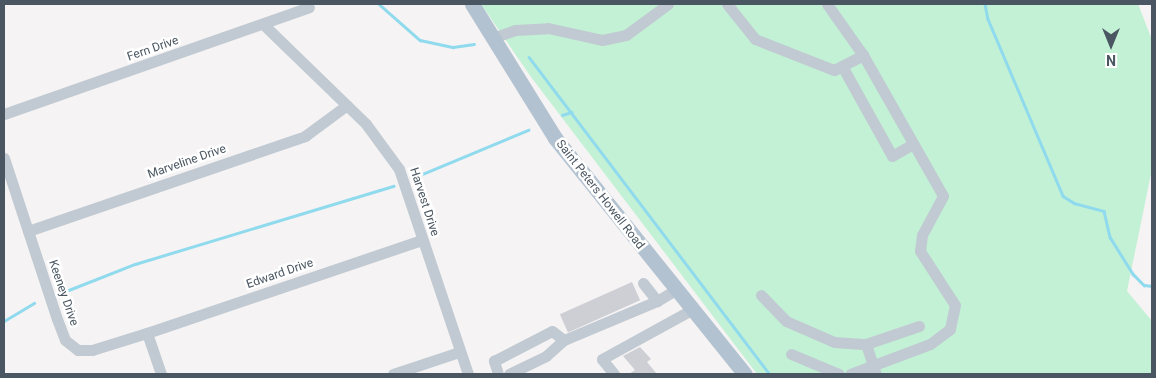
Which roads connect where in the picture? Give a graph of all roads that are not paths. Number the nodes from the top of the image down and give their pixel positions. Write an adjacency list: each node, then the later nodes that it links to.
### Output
1 (472, 4): 7 (main road, Saint Peters Howell Road)
2 (668, 4): 7 (street)
3 (727, 4): 9 (street)
4 (827, 4): 8 (street)
5 (309, 7): 6 (street, Fern Drive)
6 (265, 26): 10 (street, Harvest Drive); 11 (street, Fern Drive)
7 (492, 38): 17 (main road, Saint Peters Howell Road)
8 (863, 55): 9 (street); 12 (street)
9 (842, 66): 12 (street)
10 (347, 104): 14 (street, Marveline Drive); 15 (street, Harvest Drive)
11 (4, 114)
12 (913, 144): 27 (street)
13 (4, 158): 14 (street, Keeney Drive)
14 (28, 231): 22 (street, Keeney Drive)
15 (422, 240): 22 (street, Edward Drive); 25 (street, Harvest Drive)
16 (643, 283): 19 (street)
17 (675, 290): 19 (street); 20 (main road, Saint Peters Howell Road)
18 (761, 295): 24 (street)
19 (657, 301): 23 (street)
20 (691, 310): 28 (main road, Saint Peters Howell Road); 34 (street)
21 (918, 326): 24 (street)
22 (147, 334): 29 (street)
23 (564, 340): 32 (street); 33 (street)
24 (866, 344): 27 (street)
25 (459, 352): 30 (street); 31 (street, Harvest Drive)
26 (791, 354): 35 (street)
27 (874, 370): 36 (street)
28 (736, 372)
29 (161, 374)
30 (393, 374)
31 (468, 374)
32 (498, 374)
33 (509, 374)
34 (614, 374)
35 (839, 374)
36 (850, 374)

